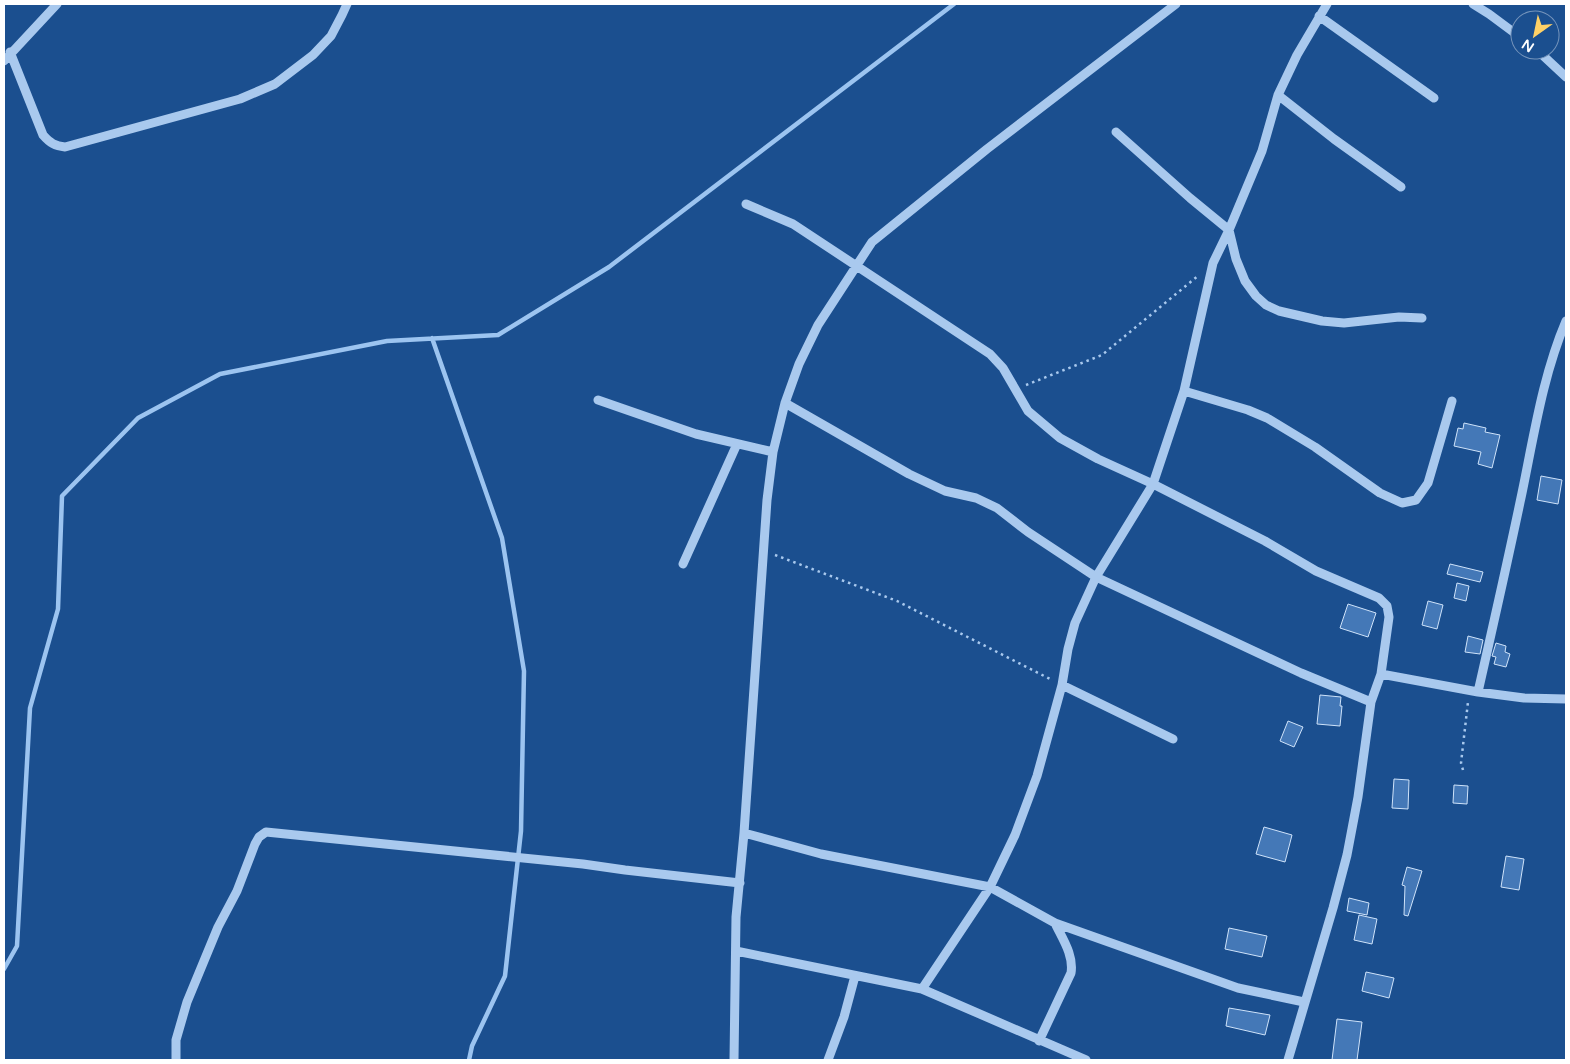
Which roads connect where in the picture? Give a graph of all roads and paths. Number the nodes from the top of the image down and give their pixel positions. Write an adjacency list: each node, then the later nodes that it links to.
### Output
1 (57, 4): 8 (street)
2 (347, 4): 8 (street)
3 (1176, 4): 19 (street)
4 (1327, 4): 6 (street)
5 (1472, 4): 7 (street)
6 (1319, 16): 12 (street); 13 (street)
7 (1510, 30)
8 (10, 52): 10 (street)
9 (1548, 60): 11 (street)
10 (4, 61)
11 (1566, 77)
12 (1278, 95): 15 (street); 17 (street)
13 (1434, 98)
14 (1116, 132): 17 (street)
15 (1401, 187)
16 (746, 204): 19 (street)
17 (1229, 230): 18 (street); 20 (street)
18 (1213, 263): 22 (path); 23 (street)
19 (856, 265): 22 (street); 26 (street)
20 (1422, 318)
21 (1566, 321): 35 (street)
22 (1015, 389): 29 (street)
23 (1184, 391): 25 (street); 29 (street)
24 (598, 400): 27 (street)
25 (1452, 401)
26 (785, 403): 28 (street); 32 (street)
27 (737, 444): 28 (street); 31 (street)
28 (773, 452): 30 (street)
29 (1153, 484): 32 (street); 33 (street)
30 (763, 550): 34 (path); 40 (street)
31 (683, 564)
32 (1096, 577): 34 (street); 37 (street)
33 (1381, 674): 35 (street); 37 (street)
34 (1062, 685): 38 (street); 42 (street)
35 (1474, 692): 36 (street); 39 (path)
36 (1566, 699)
37 (1371, 702): 47 (street)
38 (1173, 739)
39 (1463, 770)
40 (744, 833): 41 (street); 42 (street)
41 (740, 883): 44 (street); 49 (street)
42 (990, 887): 43 (street); 46 (street)
43 (1055, 923): 47 (street); 48 (street)
44 (736, 951): 45 (street); 50 (street)
45 (855, 976): 46 (street); 51 (street)
46 (922, 989): 48 (street)
47 (1304, 1002): 53 (street)
48 (1039, 1041): 52 (street)
49 (176, 1060)
50 (734, 1060)
51 (828, 1060)
52 (1086, 1060)
53 (1288, 1060)

